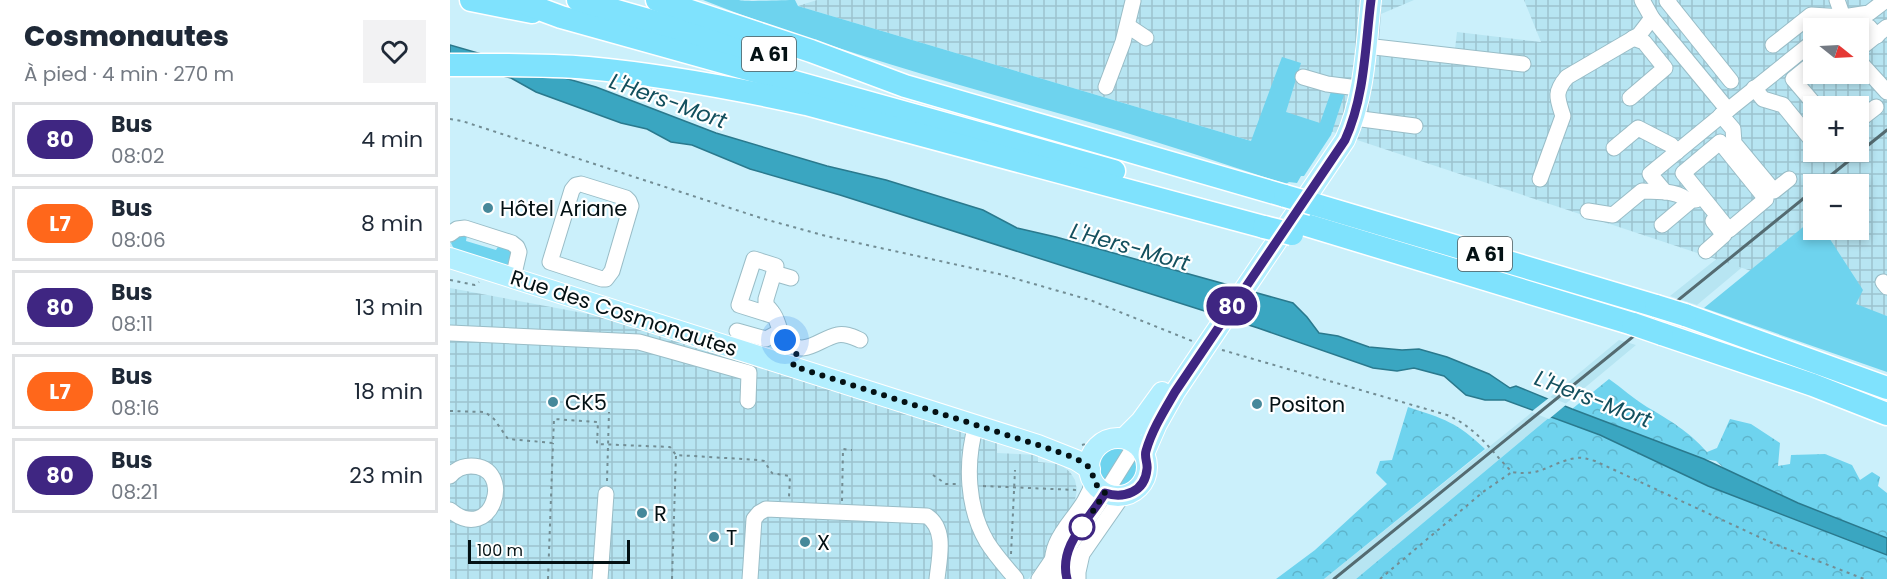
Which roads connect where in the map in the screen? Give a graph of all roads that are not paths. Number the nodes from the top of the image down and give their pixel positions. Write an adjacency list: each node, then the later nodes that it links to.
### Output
1 (471, 0): 15 (highway, A 61)
2 (515, 0): 15 (highway)
3 (578, 0): 37 (highway, A 61)
4 (657, 0): 18 (highway)
5 (679, 0): 18 (highway)
6 (1134, 0): 19 (street)
7 (1360, 0): 39 (main road)
8 (1366, 0): 58 (street)
9 (1371, 0): 27 (main road)
10 (1642, 0): 17 (street)
11 (1668, 0): 20 (street)
12 (1837, 0): 16 (street)
13 (1849, 0): 16 (street)
14 (1886, 0): 16 (street)
15 (561, 17): 58 (highway, A 61)
16 (1844, 17): 21 (street); 26 (street)
17 (1652, 18): 23 (street); 25 (street)
18 (728, 23): 37 (highway)
19 (1128, 26): 22 (street); 38 (street)
20 (1692, 32): 25 (street); 30 (street)
21 (1882, 32): 24 (street)
22 (1146, 38)
23 (1633, 38): 43 (street); 54 (street)
24 (1869, 42)
25 (1675, 45): 35 (street)
26 (1773, 45)
27 (1366, 46): 29 (street); 47 (main road)
28 (1803, 58): 40 (street)
29 (1523, 64)
30 (1718, 64): 35 (street); 36 (street)
31 (450, 65): 58 (highway)
32 (1803, 65): 42 (street)
33 (1869, 72): 41 (street)
34 (1303, 77): 39 (street)
35 (1701, 77): 45 (street)
36 (1731, 81)
37 (905, 86): 58 (highway, A 61)
38 (1106, 87)
39 (1350, 87): 58 (main road)
40 (1754, 88): 45 (street); 50 (street)
41 (1887, 92)
42 (1807, 96)
43 (1630, 98)
44 (1876, 106): 46 (street)
45 (1724, 112): 49 (street); 55 (street)
46 (1869, 112)
47 (1354, 118): 48 (street); 58 (main road)
48 (1415, 126)
49 (1707, 127): 51 (street); 53 (street)
50 (1803, 130)
51 (1720, 142): 51 (street)
52 (1614, 148): 53 (street)
53 (1677, 152): 56 (street)
54 (1540, 179)
55 (1789, 179)
56 (1665, 192): 57 (street); 59 (street)
57 (1689, 202): 60 (street); 62 (street)
58 (1294, 207): 77 (highway, A 61, bridge); 79 (highway, A 61, bridge); 82 (main road)
59 (1587, 210)
60 (1662, 225)
61 (450, 234): 66 (street)
62 (1706, 251)
63 (450, 258): 66 (main road, Rue des Cosmonautes)
64 (565, 268): 64 (street); 70 (street)
65 (774, 273): 67 (street); 68 (street); 69 (street)
66 (513, 278): 70 (main road, Rue des Cosmonautes)
67 (791, 278)
68 (746, 282): 69 (street); 71 (street)
69 (769, 289): 71 (street)
70 (557, 291): 76 (main road, Rue des Cosmonautes)
71 (774, 316): 73 (street)
72 (738, 331): 73 (street)
73 (779, 332): 76 (street)
74 (450, 333): 78 (street)
75 (860, 340): 76 (street)
76 (795, 357): 80 (main road, Rue des Cosmonautes)
77 (1887, 388)
78 (748, 401)
79 (1887, 414)
80 (976, 425): 81 (main road, Rue des Cosmonautes); 92 (street)
81 (1038, 445): 83 (main road, Rue des Cosmonautes); 85 (main road, Rue des Cosmonautes)
82 (1135, 446): 83 (main road); 85 (main road)
83 (1098, 447): 85 (main road)
84 (450, 476): 87 (street)
85 (1099, 486): 88 (street); 95 (street); 96 (street)
86 (606, 494): 89 (street)
87 (450, 510)
88 (1052, 560): 93 (street); 94 (street)
89 (600, 579)
90 (750, 579): 91 (street)
91 (938, 579)
92 (1016, 579)
93 (1039, 579)
94 (1054, 579)
95 (1067, 579)
96 (1078, 579)

